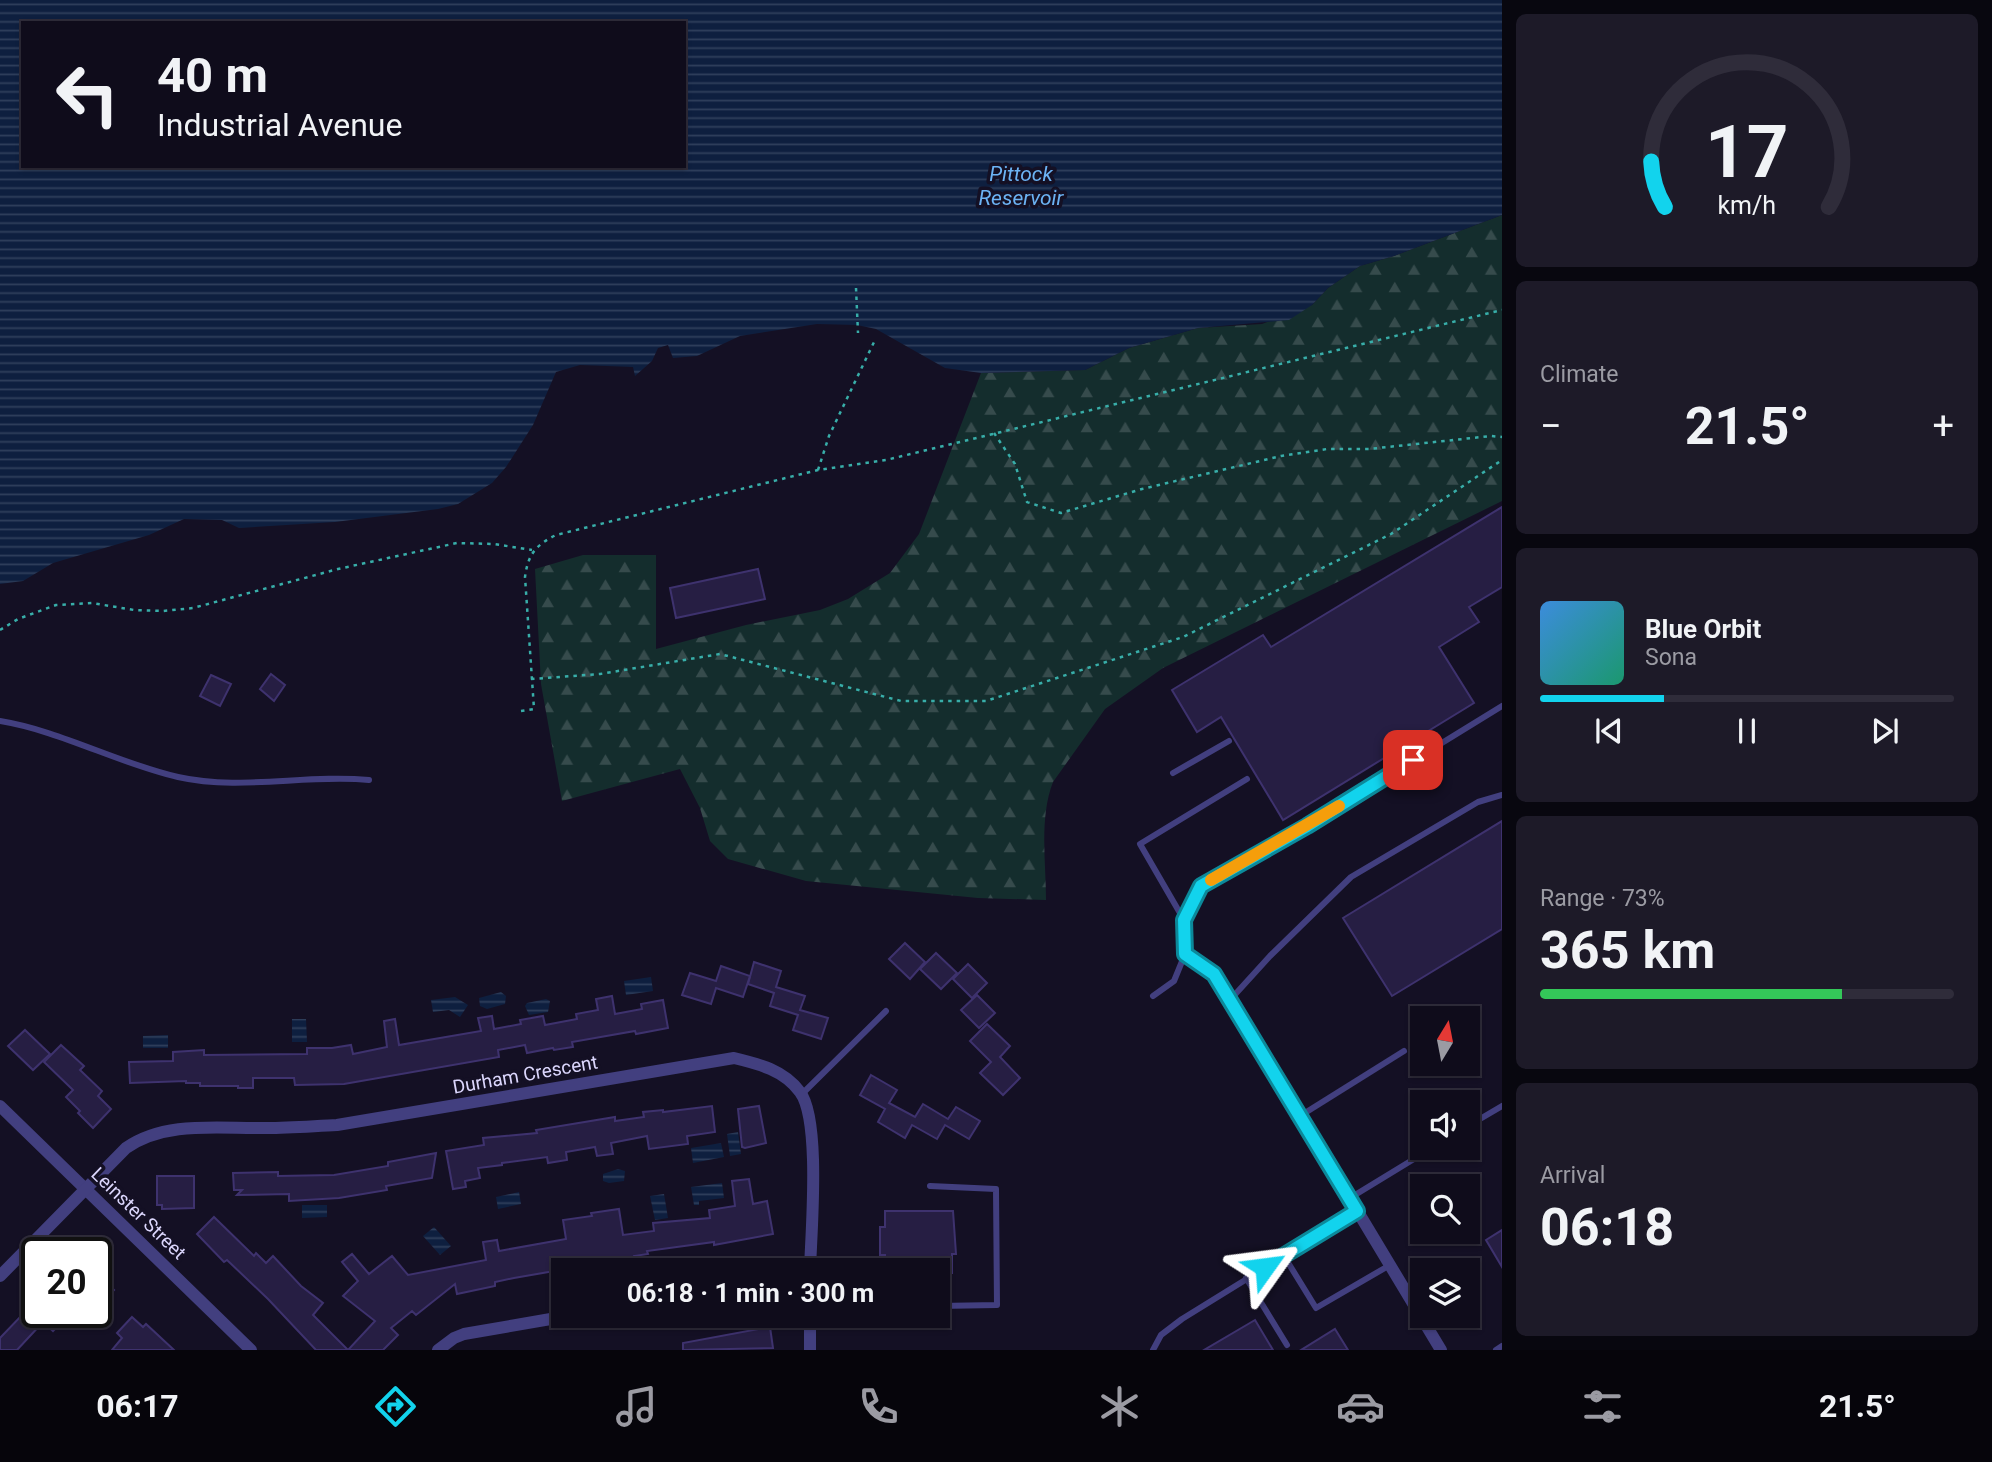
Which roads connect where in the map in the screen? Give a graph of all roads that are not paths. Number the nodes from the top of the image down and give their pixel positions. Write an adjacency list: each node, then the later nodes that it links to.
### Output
1 (1502, 706): 8 (lane)
2 (0, 721): 6 (lane)
3 (1229, 741): 4 (lane)
4 (1173, 773)
5 (1247, 779): 8 (lane)
6 (369, 780)
7 (1502, 795): 11 (lane)
8 (1184, 920): 9 (lane)
9 (1185, 954): 10 (lane); 11 (street)
10 (1153, 996)
11 (1230, 1000): 17 (street)
12 (886, 1011): 14 (lane)
13 (1404, 1051): 17 (lane)
14 (802, 1094): 21 (street, Durham Crescent); 25 (street)
15 (0, 1105): 21 (street, Leinster Street)
16 (1502, 1105): 18 (lane)
17 (1300, 1116): 22 (street)
18 (1480, 1119)
19 (1412, 1160): 22 (lane)
20 (930, 1186): 29 (lane)
21 (87, 1188): 27 (street, Durham Crescent); 34 (street, Leinster Street)
22 (1350, 1198): 23 (street)
23 (1357, 1211): 24 (lane); 26 (street)
24 (1284, 1256): 26 (lane); 28 (lane)
25 (810, 1258)
26 (1390, 1265): 38 (street)
27 (0, 1276)
28 (1246, 1279): 32 (lane); 37 (lane)
29 (950, 1306)
30 (551, 1319): 35 (street)
31 (810, 1328): 36 (street)
32 (1287, 1345)
33 (1502, 1346): 39 (lane)
34 (251, 1350)
35 (438, 1350)
36 (810, 1350)
37 (1153, 1350)
38 (1441, 1350)
39 (1496, 1350)

